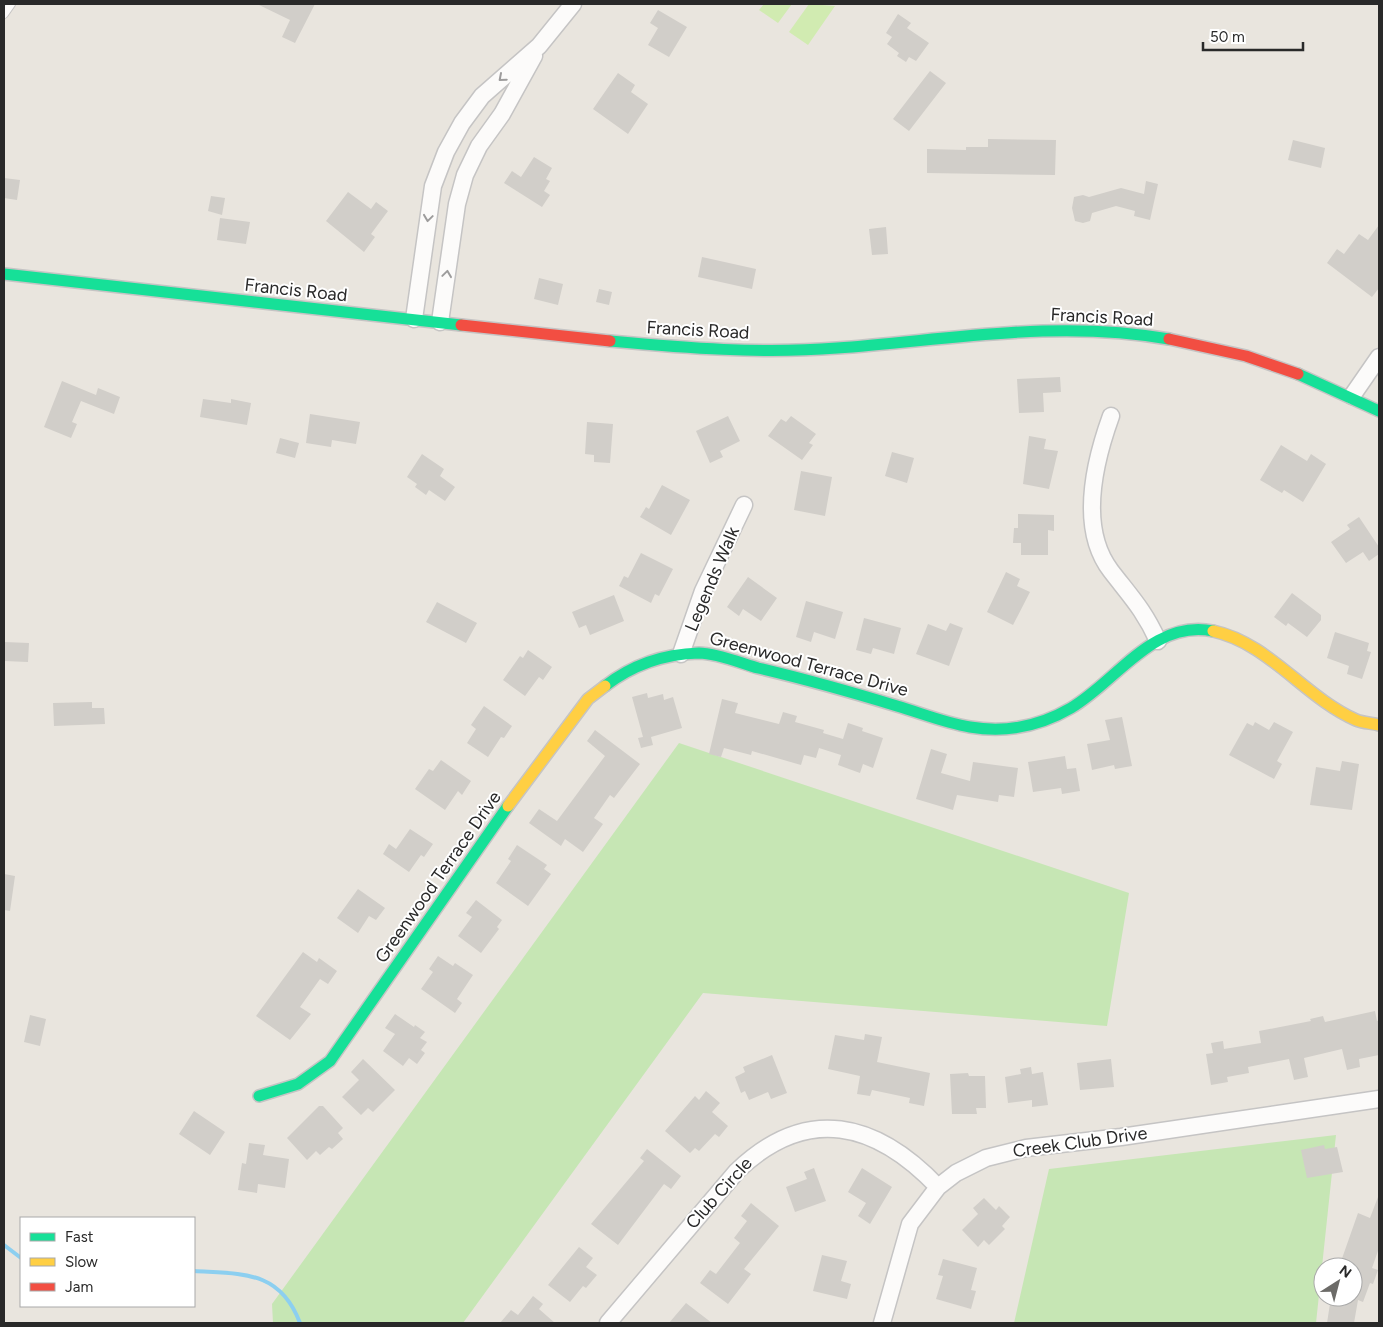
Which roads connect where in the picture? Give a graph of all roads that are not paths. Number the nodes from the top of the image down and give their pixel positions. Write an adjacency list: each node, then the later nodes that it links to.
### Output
1 (11, 4): 3 (lane)
2 (573, 4): 4 (street)
3 (4, 14)
4 (539, 46): 6 (street, one-way to 6); 7 (street, one-way to 4)
5 (4, 277): 6 (street, Francis Road)
6 (414, 320): 7 (street, Francis Road)
7 (440, 322): 9 (street, Francis Road)
8 (1379, 357): 9 (street)
9 (1352, 396): 10 (street, Francis Road)
10 (1379, 411)
11 (1111, 416): 13 (street)
12 (744, 505): 14 (street, Legends Walk)
13 (1158, 641): 14 (street, Greenwood Terrace Drive); 15 (street, Greenwood Terrace Drive)
14 (681, 654): 16 (street, Greenwood Terrace Drive)
15 (1379, 725)
16 (259, 1096)
17 (1379, 1099): 18 (street, Creek Club Drive)
18 (938, 1187): 19 (street, Club Circle); 20 (street, Creek Club Drive)
19 (608, 1323)
20 (882, 1323)

